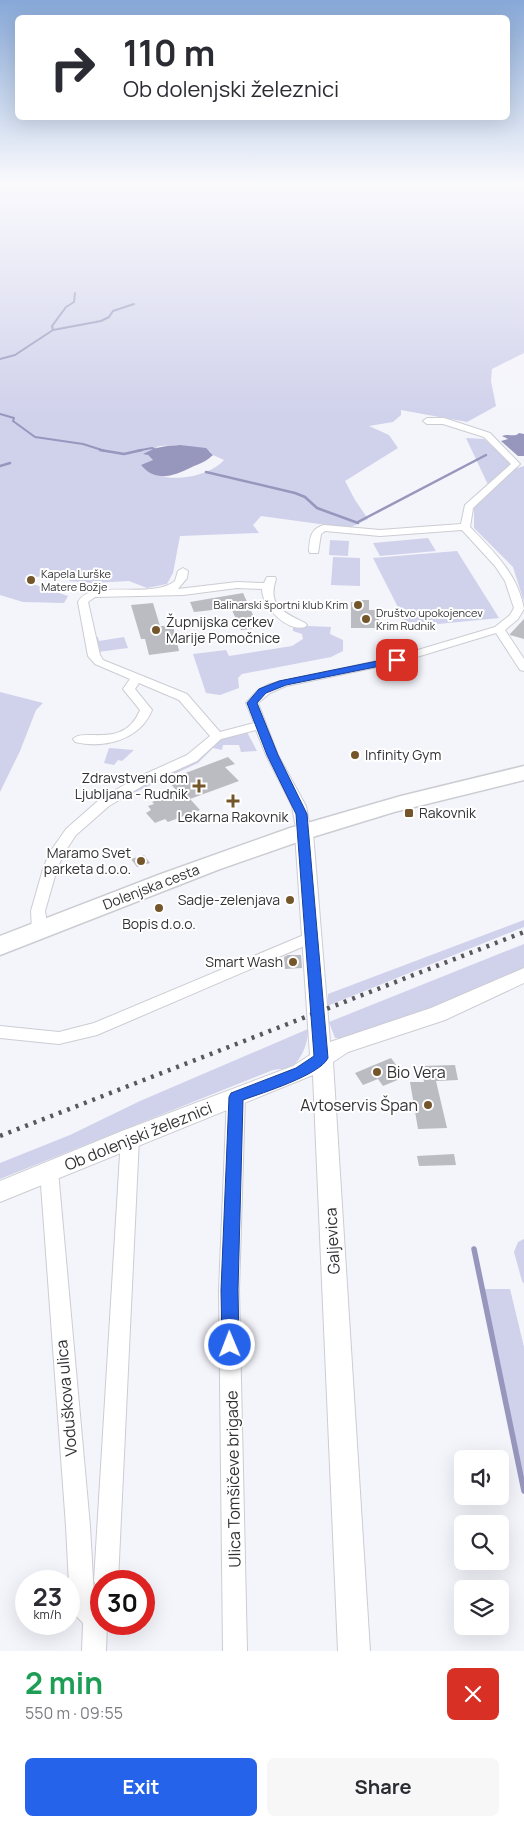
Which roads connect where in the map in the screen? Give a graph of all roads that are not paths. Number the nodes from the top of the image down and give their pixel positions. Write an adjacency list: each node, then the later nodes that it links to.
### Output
1 (427, 421): 2 (street)
2 (465, 527): 3 (street); 7 (street)
3 (314, 550)
4 (184, 571): 5 (street)
5 (142, 593): 6 (street); 9 (street)
6 (301, 625)
7 (500, 628): 8 (street); 10 (street)
8 (524, 668)
9 (137, 678): 11 (street); 12 (street)
10 (262, 725): 11 (street); 14 (street)
11 (217, 736): 15 (street)
12 (79, 739)
13 (524, 773): 14 (main road, Dolenjska cesta)
14 (304, 832): 15 (main road, Dolenjska cesta); 16 (street, Galjevica)
15 (40, 930): 17 (main road, Dolenjska cesta)
16 (312, 937): 19 (street); 20 (street, Galjevica)
17 (0, 946)
18 (524, 975): 20 (street, Ob dolenjski železnici)
19 (0, 1032)
20 (322, 1058): 21 (street, Ob dolenjski železnici); 30 (street, Galjevica)
21 (236, 1097): 22 (street, Ob dolenjski železnici); 29 (street, Ulica Tomšičeve brigade)
22 (130, 1138): 23 (street, Ob dolenjski železnici); 25 (street)
23 (49, 1171): 24 (street, Ob dolenjski železnici); 26 (street, Voduškova ulica)
24 (0, 1192)
25 (107, 1570)
26 (90, 1608)
27 (96, 1635): 28 (street, Voduškova ulica)
28 (94, 1651)
29 (235, 1651)
30 (354, 1651)

